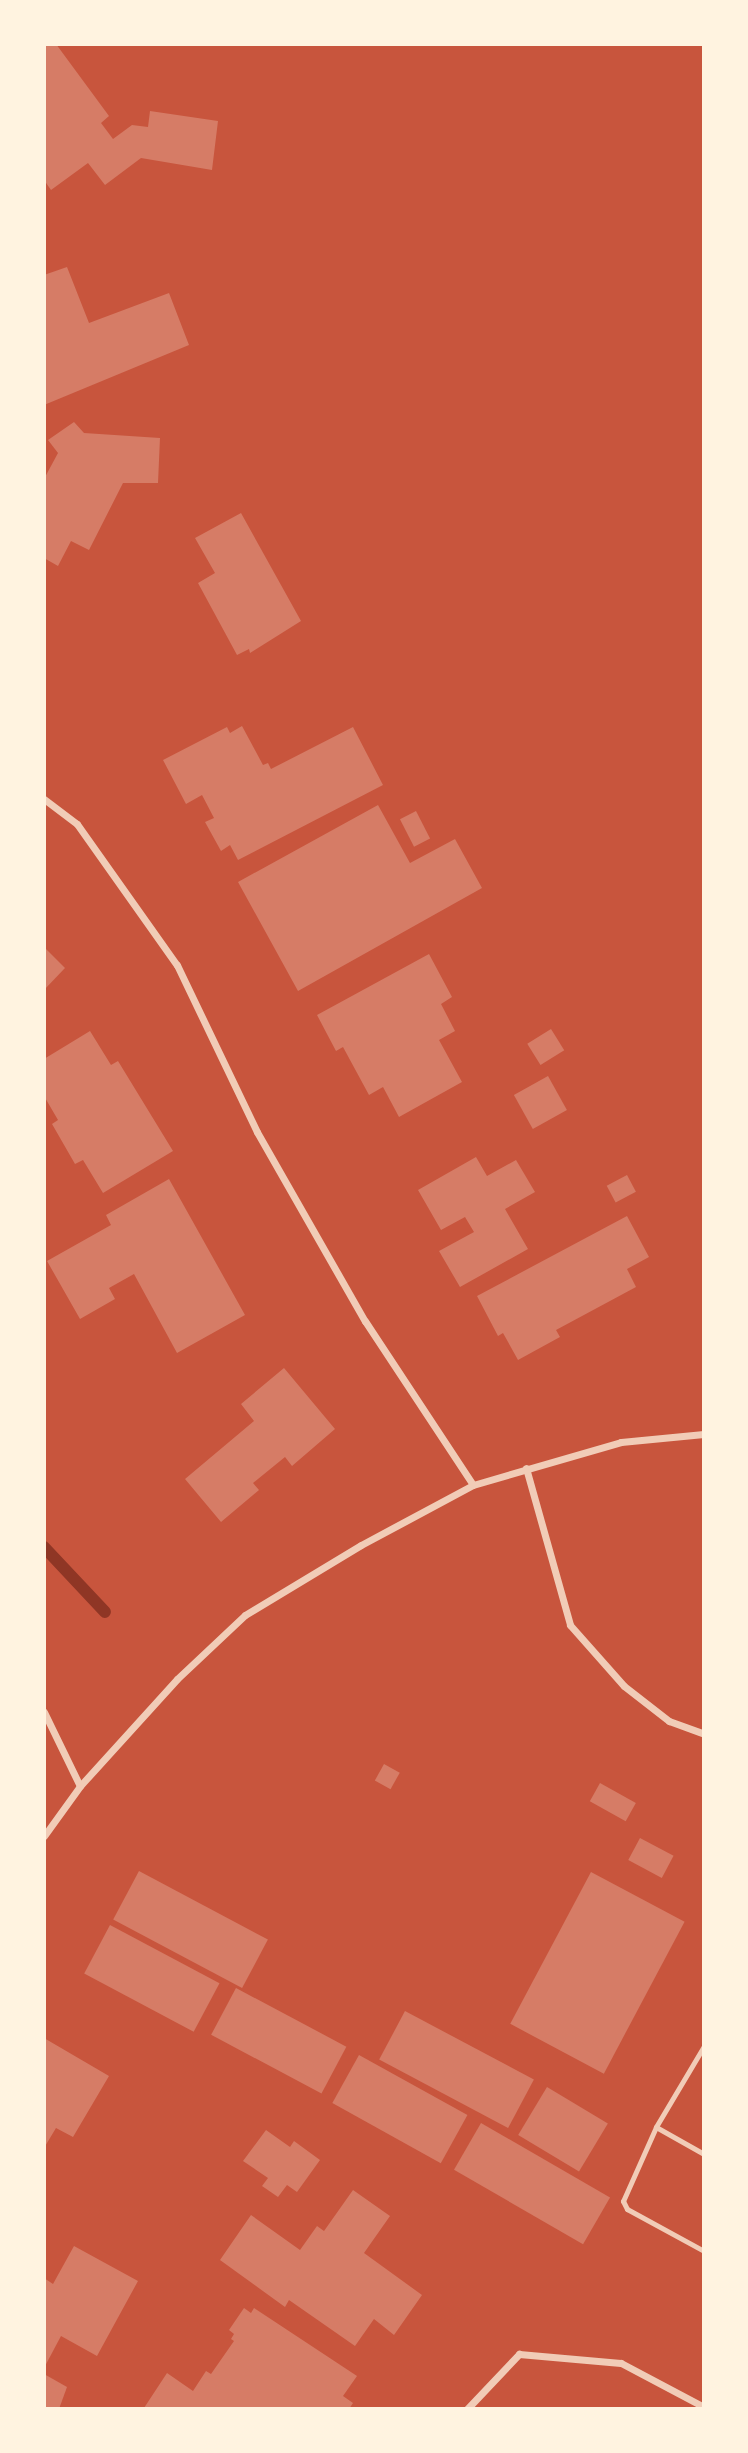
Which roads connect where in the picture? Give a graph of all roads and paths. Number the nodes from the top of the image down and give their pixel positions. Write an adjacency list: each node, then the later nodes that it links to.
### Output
1 (44, 799): 4 (street)
2 (704, 1434): 3 (street)
3 (526, 1468): 4 (street); 6 (street)
4 (473, 1485): 7 (street)
5 (44, 1713): 7 (street)
6 (704, 1734)
7 (80, 1786): 8 (street)
8 (44, 1836)
9 (704, 2046): 10 (lane)
10 (656, 2127): 11 (lane); 12 (lane)
11 (704, 2154)
12 (704, 2251)
13 (704, 2407): 14 (street)
14 (467, 2409)

